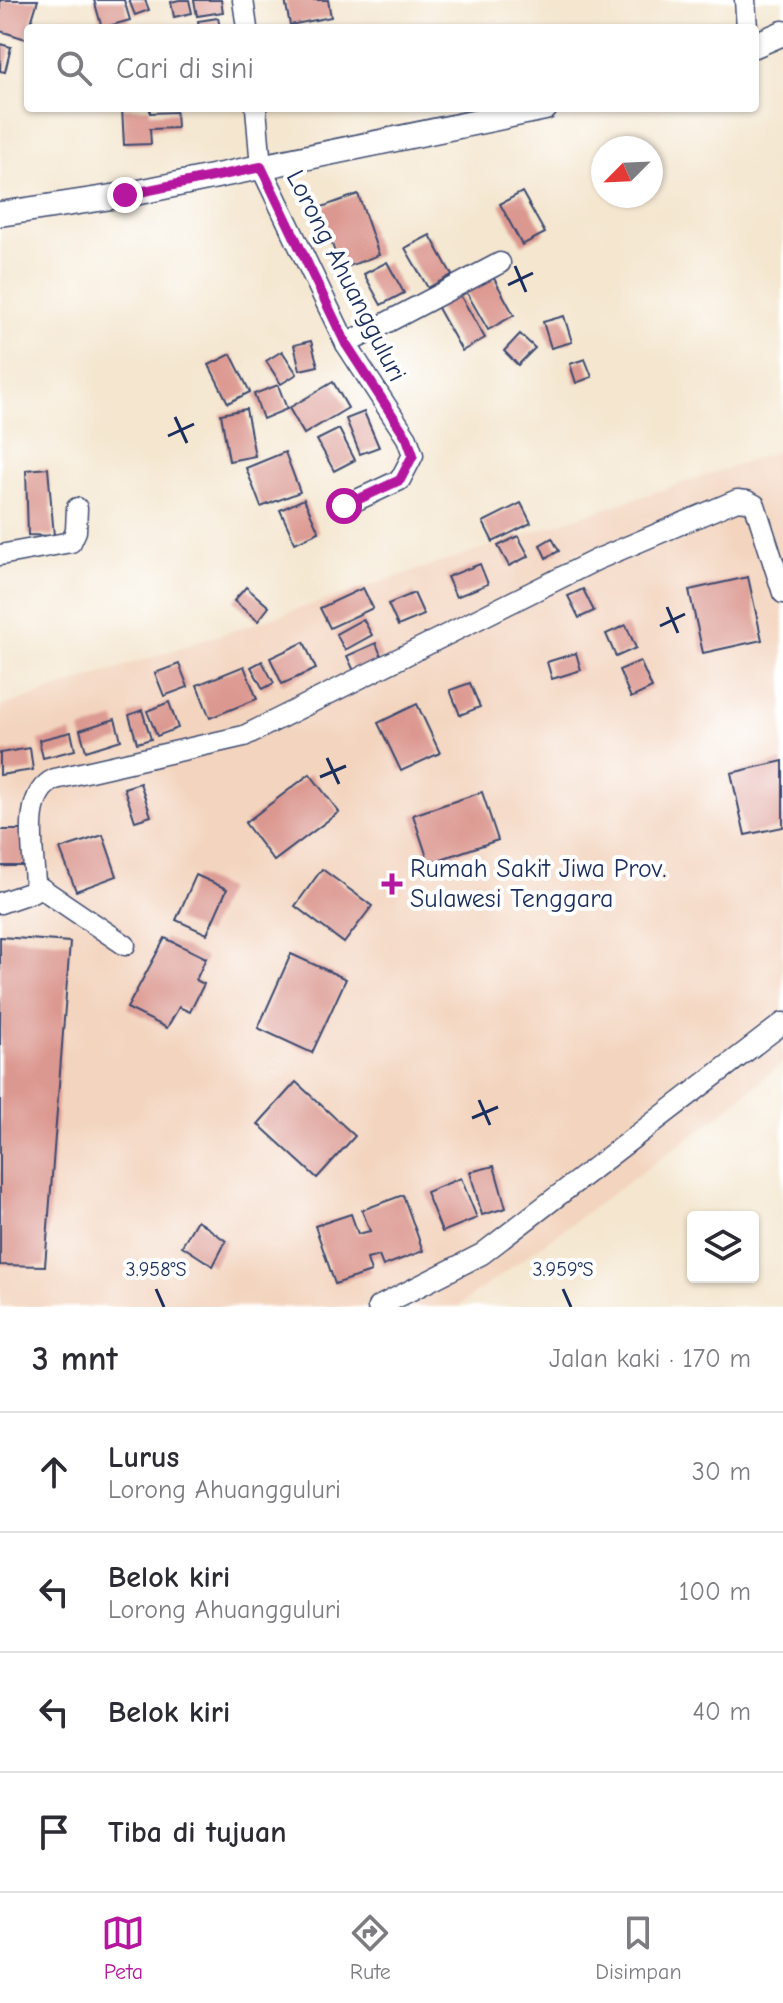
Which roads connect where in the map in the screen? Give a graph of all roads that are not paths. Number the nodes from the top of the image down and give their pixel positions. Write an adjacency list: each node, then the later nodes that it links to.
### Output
1 (243, 0): 3 (street)
2 (745, 0): 4 (street)
3 (246, 24)
4 (747, 24)
5 (783, 33): 6 (street)
6 (759, 43)
7 (256, 112): 9 (street)
8 (526, 112): 9 (street)
9 (261, 167): 10 (street); 12 (street, Lorong Ahuangguluri)
10 (0, 214)
11 (500, 263): 12 (street)
12 (346, 344): 13 (street, Lorong Ahuangguluri)
13 (344, 506)
14 (77, 508): 15 (street)
15 (0, 555)
16 (783, 593): 17 (street)
17 (35, 884): 18 (street); 19 (street)
18 (0, 903)
19 (125, 945)
20 (783, 1023): 21 (street)
21 (378, 1307)

